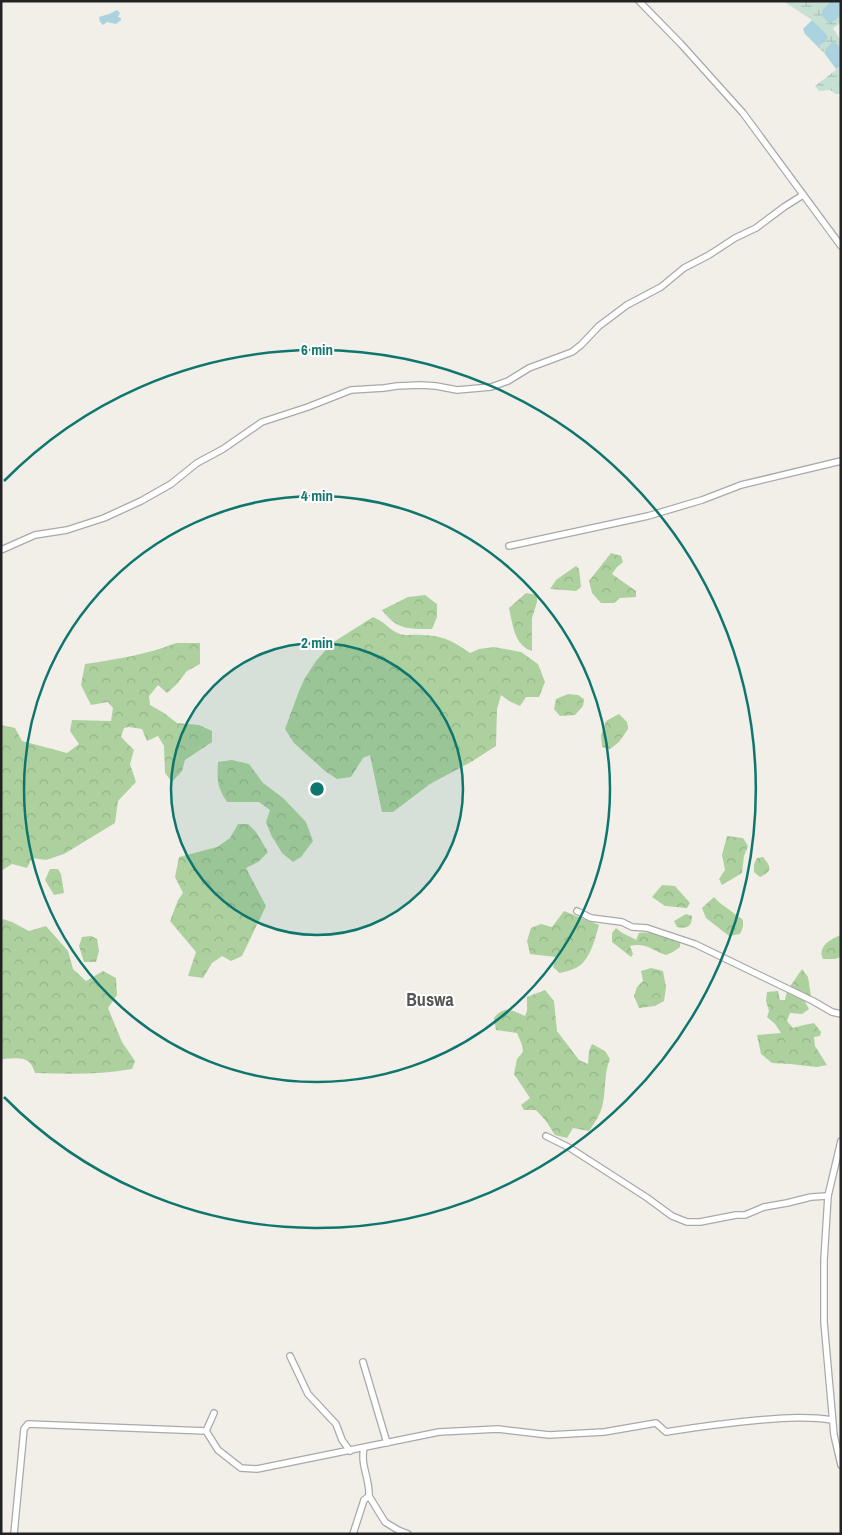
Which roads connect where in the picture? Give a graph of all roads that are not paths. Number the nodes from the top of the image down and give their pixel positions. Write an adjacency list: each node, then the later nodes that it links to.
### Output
1 (639, 1): 2 (street)
2 (804, 195): 3 (street); 6 (street)
3 (841, 246)
4 (841, 461): 5 (street)
5 (509, 546)
6 (1, 550)
7 (577, 911): 8 (street)
8 (841, 1014)
9 (546, 1136): 11 (street)
10 (841, 1141): 11 (street)
11 (828, 1196): 15 (street)
12 (290, 1356): 20 (street)
13 (363, 1362): 17 (street)
14 (214, 1413): 16 (street)
15 (832, 1420): 17 (street); 18 (street)
16 (206, 1431): 20 (street); 23 (street)
17 (387, 1443): 19 (street)
18 (839, 1447): 21 (street)
19 (364, 1448): 20 (street); 22 (street)
20 (350, 1451)
21 (841, 1465)
22 (369, 1496): 24 (street); 25 (street)
23 (14, 1534)
24 (353, 1534)
25 (408, 1534)

